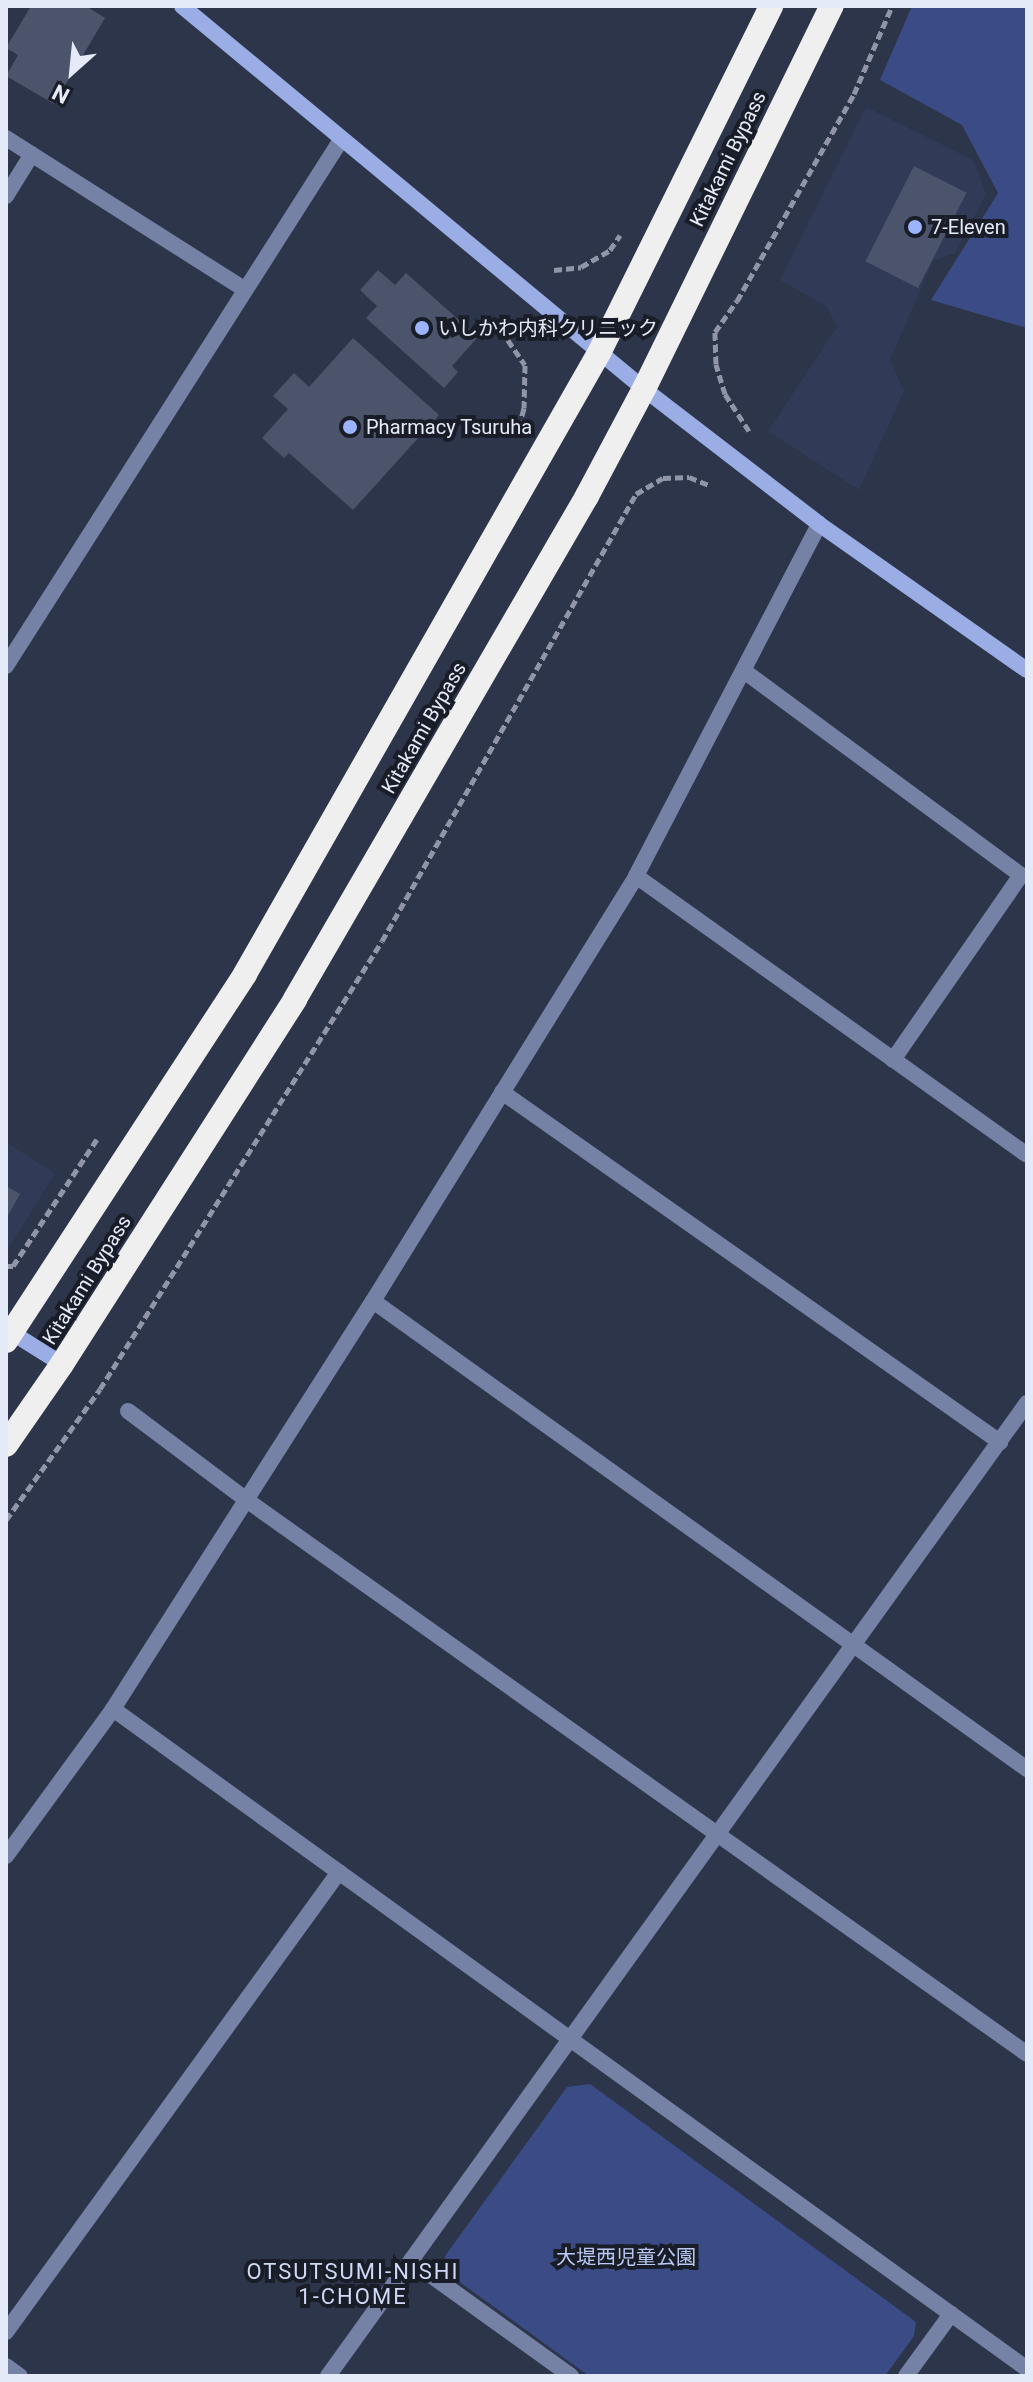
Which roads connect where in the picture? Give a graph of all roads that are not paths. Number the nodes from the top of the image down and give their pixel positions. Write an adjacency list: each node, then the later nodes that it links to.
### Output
1 (182, 6): 5 (street)
2 (771, 6): 9 (highway, Kitakami Bypass)
3 (832, 6): 10 (highway, Kitakami Bypass)
4 (6, 138): 6 (street)
5 (341, 140): 8 (street); 9 (street)
6 (32, 154): 7 (street); 8 (street)
7 (6, 196)
8 (244, 289): 12 (street)
9 (600, 351): 10 (street); 20 (highway, Kitakami Bypass)
10 (644, 389): 11 (street); 21 (highway, Kitakami Bypass)
11 (819, 524): 13 (street); 14 (street)
12 (6, 666)
13 (1027, 670)
14 (744, 671): 15 (street); 16 (street)
15 (636, 876): 16 (street); 17 (street)
16 (893, 1060): 18 (street)
17 (502, 1092): 19 (street); 24 (street)
18 (1027, 1155)
19 (373, 1301): 26 (street); 27 (street)
20 (8, 1334): 21 (street)
21 (62, 1364): 25 (highway, Kitakami Bypass)
22 (1027, 1403): 24 (street)
23 (128, 1411): 26 (street)
24 (1000, 1442): 27 (street)
25 (6, 1445)
26 (245, 1499): 28 (street); 30 (street)
27 (854, 1644): 29 (street); 30 (street)
28 (113, 1709): 31 (street); 32 (street)
29 (1027, 1769)
30 (718, 1834): 33 (street); 34 (street)
31 (6, 1856)
32 (339, 1872): 33 (street); 37 (street)
33 (570, 2039): 35 (street); 36 (street)
34 (1027, 2054)
35 (411, 2261): 41 (street); 42 (street)
36 (951, 2314): 39 (street); 43 (street)
37 (6, 2332)
38 (6, 2366): 40 (street)
39 (1027, 2369)
40 (20, 2376)
41 (328, 2376)
42 (571, 2376)
43 (906, 2376)

